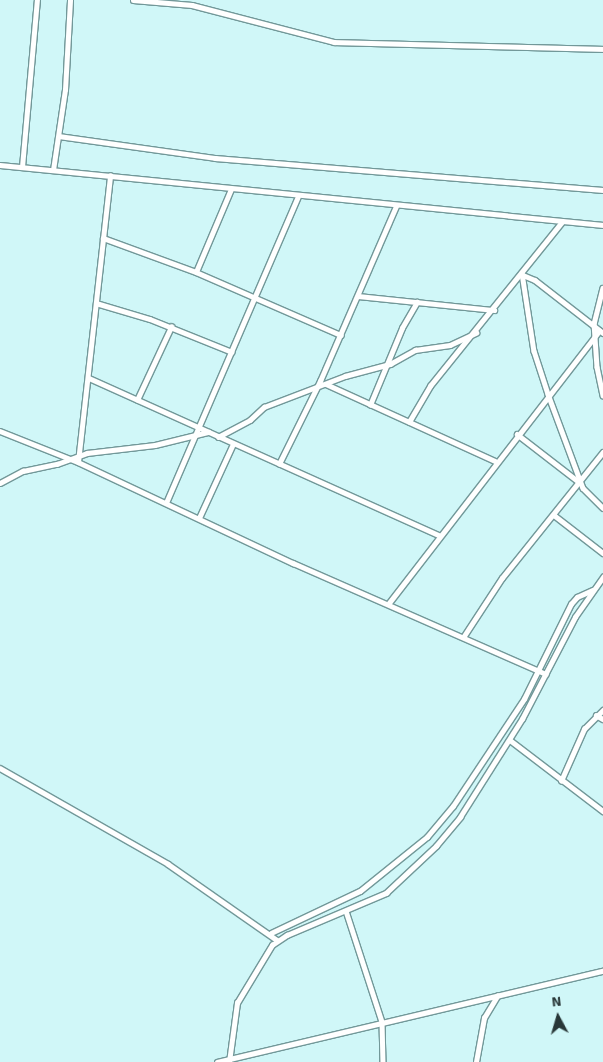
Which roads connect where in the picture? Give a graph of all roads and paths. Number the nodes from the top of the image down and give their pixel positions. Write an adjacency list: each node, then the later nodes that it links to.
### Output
1 (37, 0): 7 (street)
2 (70, 0): 5 (street)
3 (133, 0): 4 (street)
4 (603, 49)
5 (59, 136): 8 (street); 11 (street)
6 (0, 166): 7 (street)
7 (22, 167): 8 (street)
8 (53, 170): 9 (street)
9 (110, 176): 10 (street); 16 (street)
10 (231, 189): 12 (street); 17 (street)
11 (603, 190)
12 (298, 197): 13 (street); 20 (street)
13 (396, 206): 14 (street); 21 (street)
14 (562, 222): 15 (street); 18 (street)
15 (603, 225)
16 (102, 238): 17 (street); 23 (street)
17 (196, 272): 20 (street)
18 (522, 274): 24 (street); 26 (street); 37 (street)
19 (603, 288): 26 (street)
20 (254, 296): 29 (street); 31 (street)
21 (358, 296): 22 (street); 29 (street)
22 (417, 302): 24 (street); 32 (street)
23 (96, 303): 25 (street); 33 (street)
24 (494, 310): 28 (street)
25 (171, 327): 31 (street); 39 (street)
26 (594, 327): 27 (street); 30 (street)
27 (601, 332): 30 (street)
28 (476, 333): 32 (street); 41 (street)
29 (341, 335): 34 (street)
30 (595, 336): 37 (street); 38 (street)
31 (232, 352): 42 (street)
32 (386, 365): 35 (street); 40 (street)
33 (89, 378): 39 (street); 50 (street)
34 (320, 381): 35 (street); 36 (street)
35 (326, 384): 36 (street); 40 (street)
36 (317, 388): 47 (street); 54 (street)
37 (548, 394): 45 (street); 55 (street)
38 (603, 395)
39 (137, 400): 42 (street)
40 (370, 405): 41 (street)
41 (409, 422): 52 (street)
42 (198, 428): 44 (street); 46 (street)
43 (0, 431): 51 (street)
44 (208, 432): 46 (street); 47 (street)
45 (517, 434): 52 (street); 55 (street)
46 (196, 436): 50 (street); 57 (street)
47 (218, 437): 48 (street)
48 (233, 444): 54 (street); 60 (street)
49 (603, 452): 55 (street)
50 (79, 456): 51 (street); 53 (street)
51 (70, 460): 53 (street); 56 (street)
52 (495, 461): 61 (street)
53 (78, 462): 57 (street)
54 (279, 464): 61 (street)
55 (579, 482): 58 (street); 59 (street)
56 (0, 483)
57 (166, 503): 60 (street)
58 (603, 508)
59 (554, 515): 62 (street); 66 (street)
60 (199, 518): 65 (street)
61 (439, 535): 65 (street)
62 (603, 553)
63 (603, 578): 64 (street)
64 (594, 589): 67 (street); 68 (street)
65 (389, 603): 66 (street)
66 (464, 636): 67 (street)
67 (538, 670): 68 (street); 78 (street)
68 (546, 674): 72 (street)
69 (603, 710): 70 (street)
70 (596, 716): 71 (street); 74 (street)
71 (603, 719)
72 (510, 740): 74 (street); 77 (street)
73 (0, 768): 78 (street)
74 (561, 781): 75 (street)
75 (601, 806): 76 (street)
76 (603, 811)
77 (346, 911): 79 (street); 82 (street)
78 (271, 933): 79 (street)
79 (278, 940): 83 (street)
80 (603, 971): 81 (street)
81 (497, 996): 82 (street); 86 (street)
82 (382, 1022): 83 (street); 85 (street)
83 (229, 1060): 84 (street)
84 (217, 1062)
85 (383, 1062)
86 (476, 1062)

